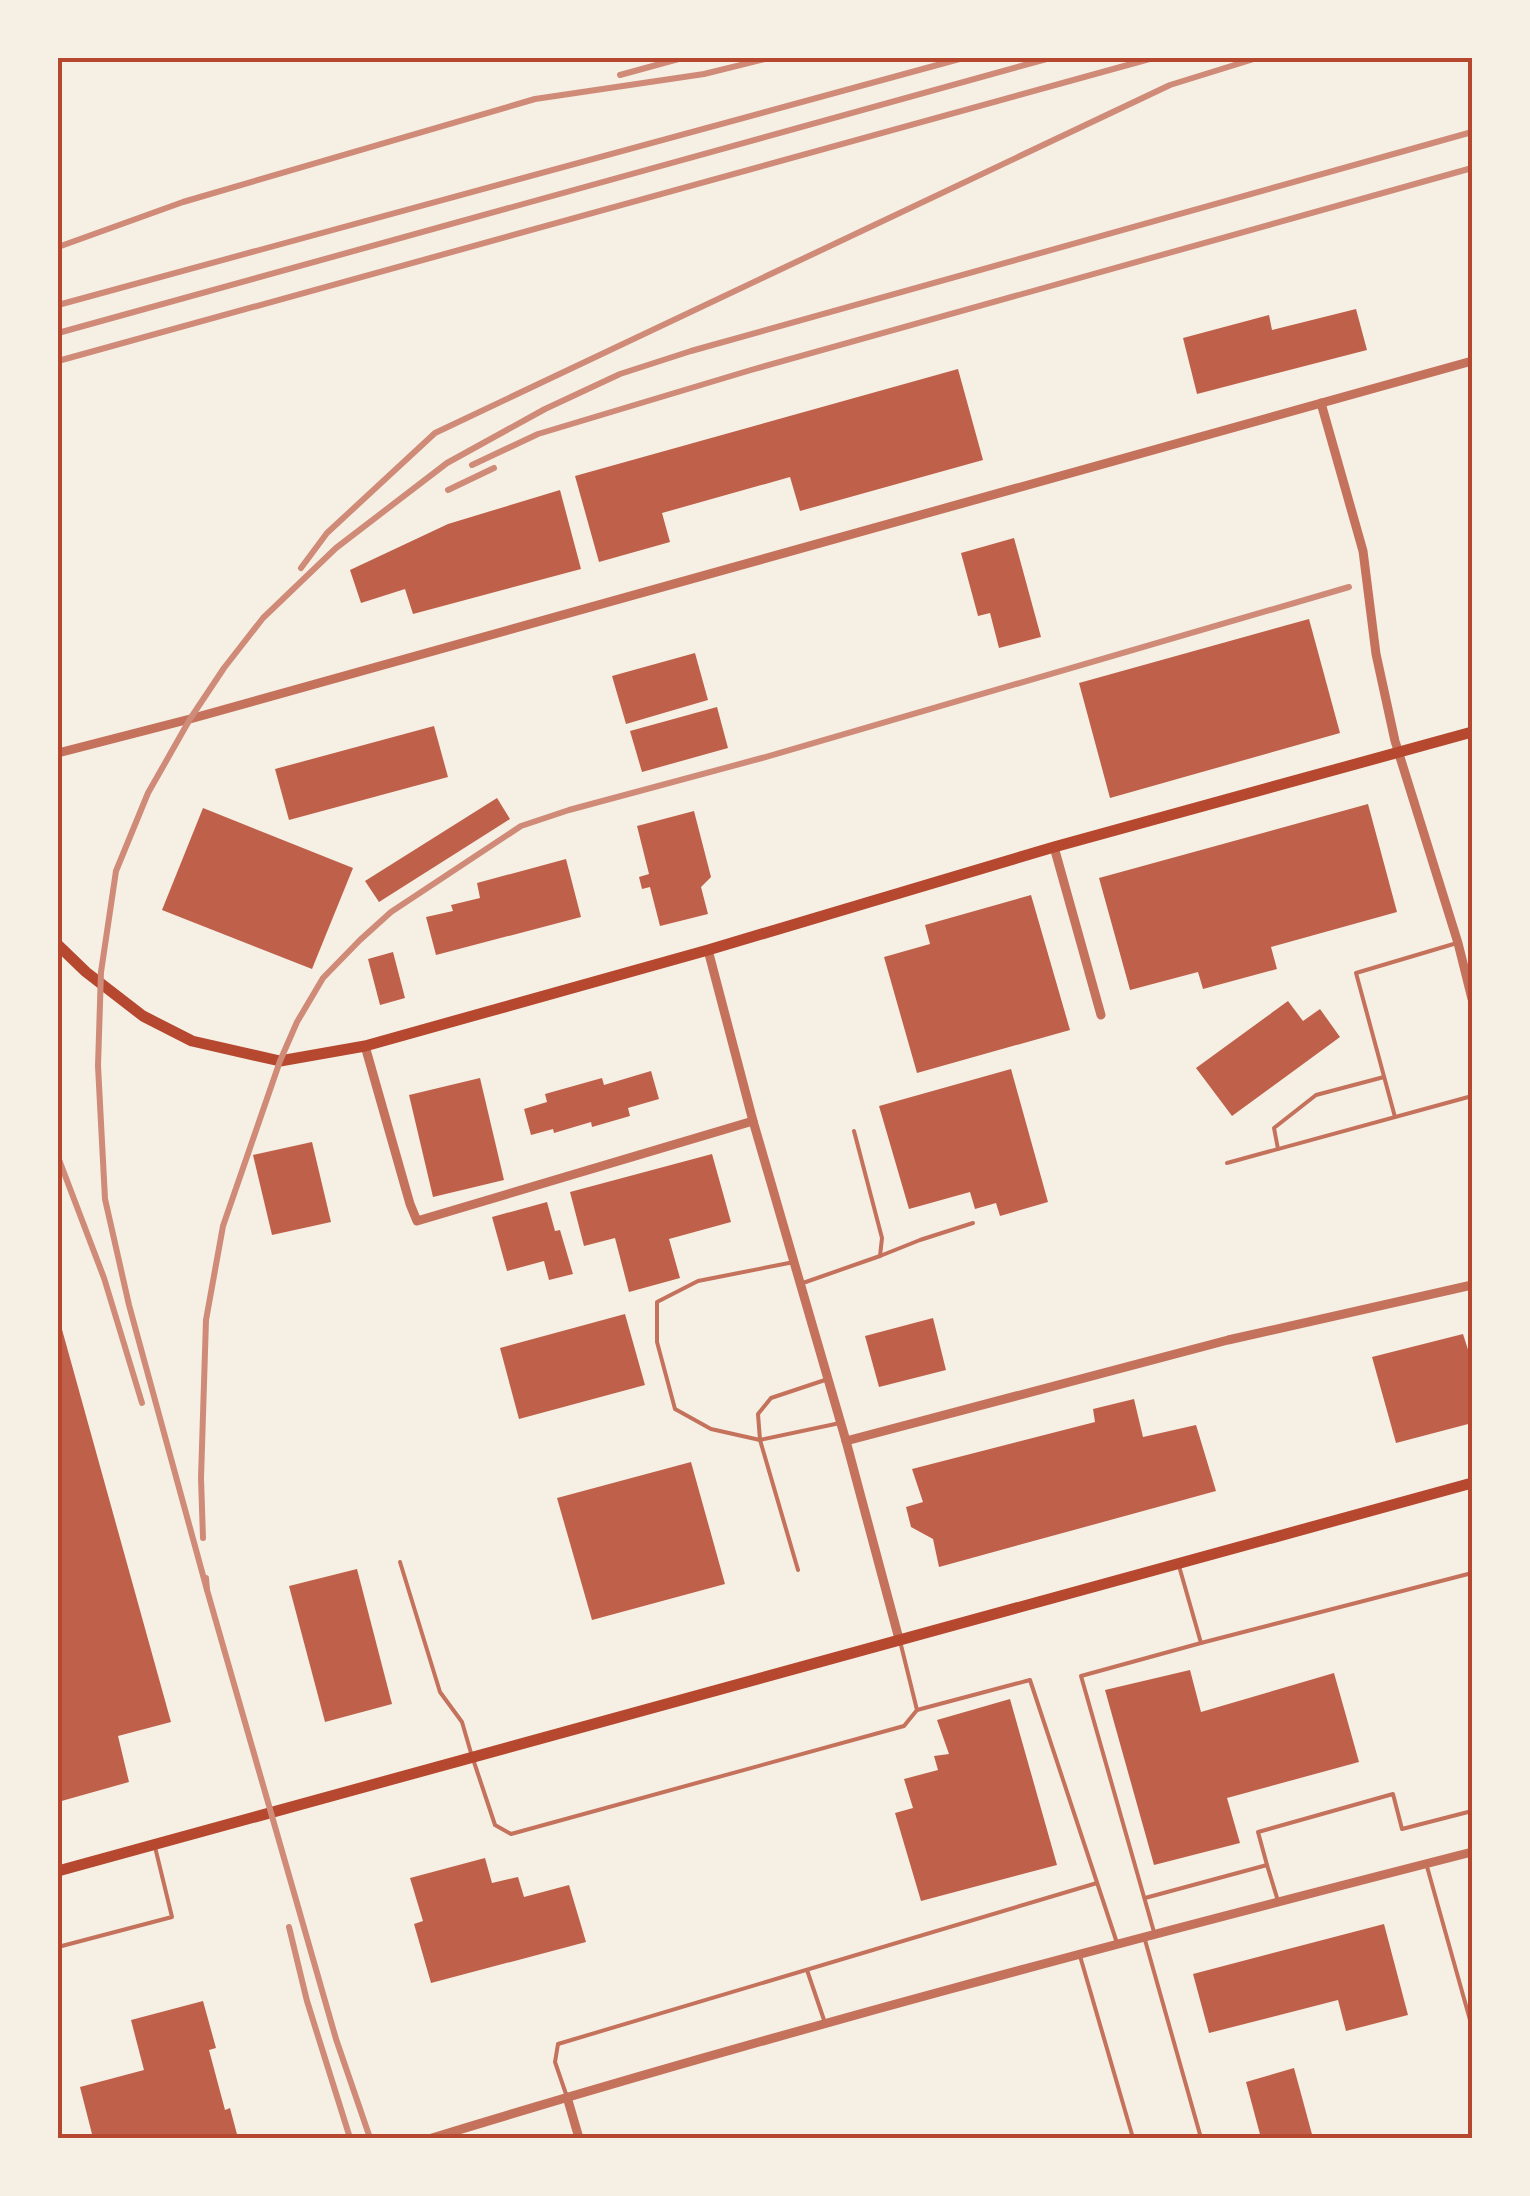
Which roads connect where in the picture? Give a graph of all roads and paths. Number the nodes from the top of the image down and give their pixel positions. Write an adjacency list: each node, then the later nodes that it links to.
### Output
1 (1472, 362): 2 (street)
2 (1322, 403): 4 (street); 5 (street)
3 (1472, 732): 4 (main road)
4 (1399, 752): 6 (main road); 7 (street)
5 (58, 753)
6 (1054, 847): 9 (main road); 11 (street)
7 (1458, 942): 10 (street); 13 (lane)
8 (58, 945): 12 (main road)
9 (708, 950): 12 (main road); 16 (street)
10 (1472, 999)
11 (1100, 1015)
12 (365, 1046): 16 (street)
13 (1384, 1077): 15 (lane); 18 (lane)
14 (1472, 1096): 15 (lane)
15 (1395, 1117): 18 (lane)
16 (753, 1121): 22 (street)
17 (854, 1131): 21 (lane)
18 (1278, 1149): 19 (lane)
19 (1228, 1163)
20 (973, 1223): 21 (lane)
21 (880, 1256): 23 (lane)
22 (794, 1262): 23 (street); 27 (lane)
23 (800, 1284): 25 (street)
24 (1472, 1285): 28 (street)
25 (828, 1379): 26 (street); 27 (lane)
26 (840, 1423): 27 (lane); 28 (street)
27 (760, 1440): 32 (lane)
28 (846, 1442): 34 (street)
29 (1472, 1483): 31 (main road)
30 (400, 1562): 37 (lane)
31 (1178, 1562): 34 (main road); 35 (lane)
32 (798, 1570)
33 (1472, 1573): 35 (lane)
34 (899, 1639): 36 (lane); 37 (main road)
35 (1201, 1643): 45 (lane)
36 (917, 1710): 37 (lane); 44 (lane)
37 (472, 1756): 39 (main road)
38 (1472, 1812): 42 (lane)
39 (154, 1844): 43 (main road); 49 (lane)
40 (1472, 1852): 41 (street)
41 (1426, 1864): 46 (street); 53 (lane)
42 (1266, 1865): 45 (lane); 46 (lane)
43 (58, 1871)
44 (1097, 1883): 48 (lane); 51 (lane)
45 (1145, 1898): 47 (lane)
46 (1278, 1901): 47 (street)
47 (1149, 1934): 48 (street); 58 (lane)
48 (1117, 1943): 50 (street)
49 (58, 1948)
50 (1079, 1954): 52 (street); 57 (lane)
51 (807, 1970): 52 (lane); 54 (lane)
52 (826, 2025): 54 (street)
53 (1472, 2027)
54 (567, 2097): 55 (street); 56 (street)
55 (432, 2138)
56 (579, 2138)
57 (1134, 2138)
58 (1201, 2138)

